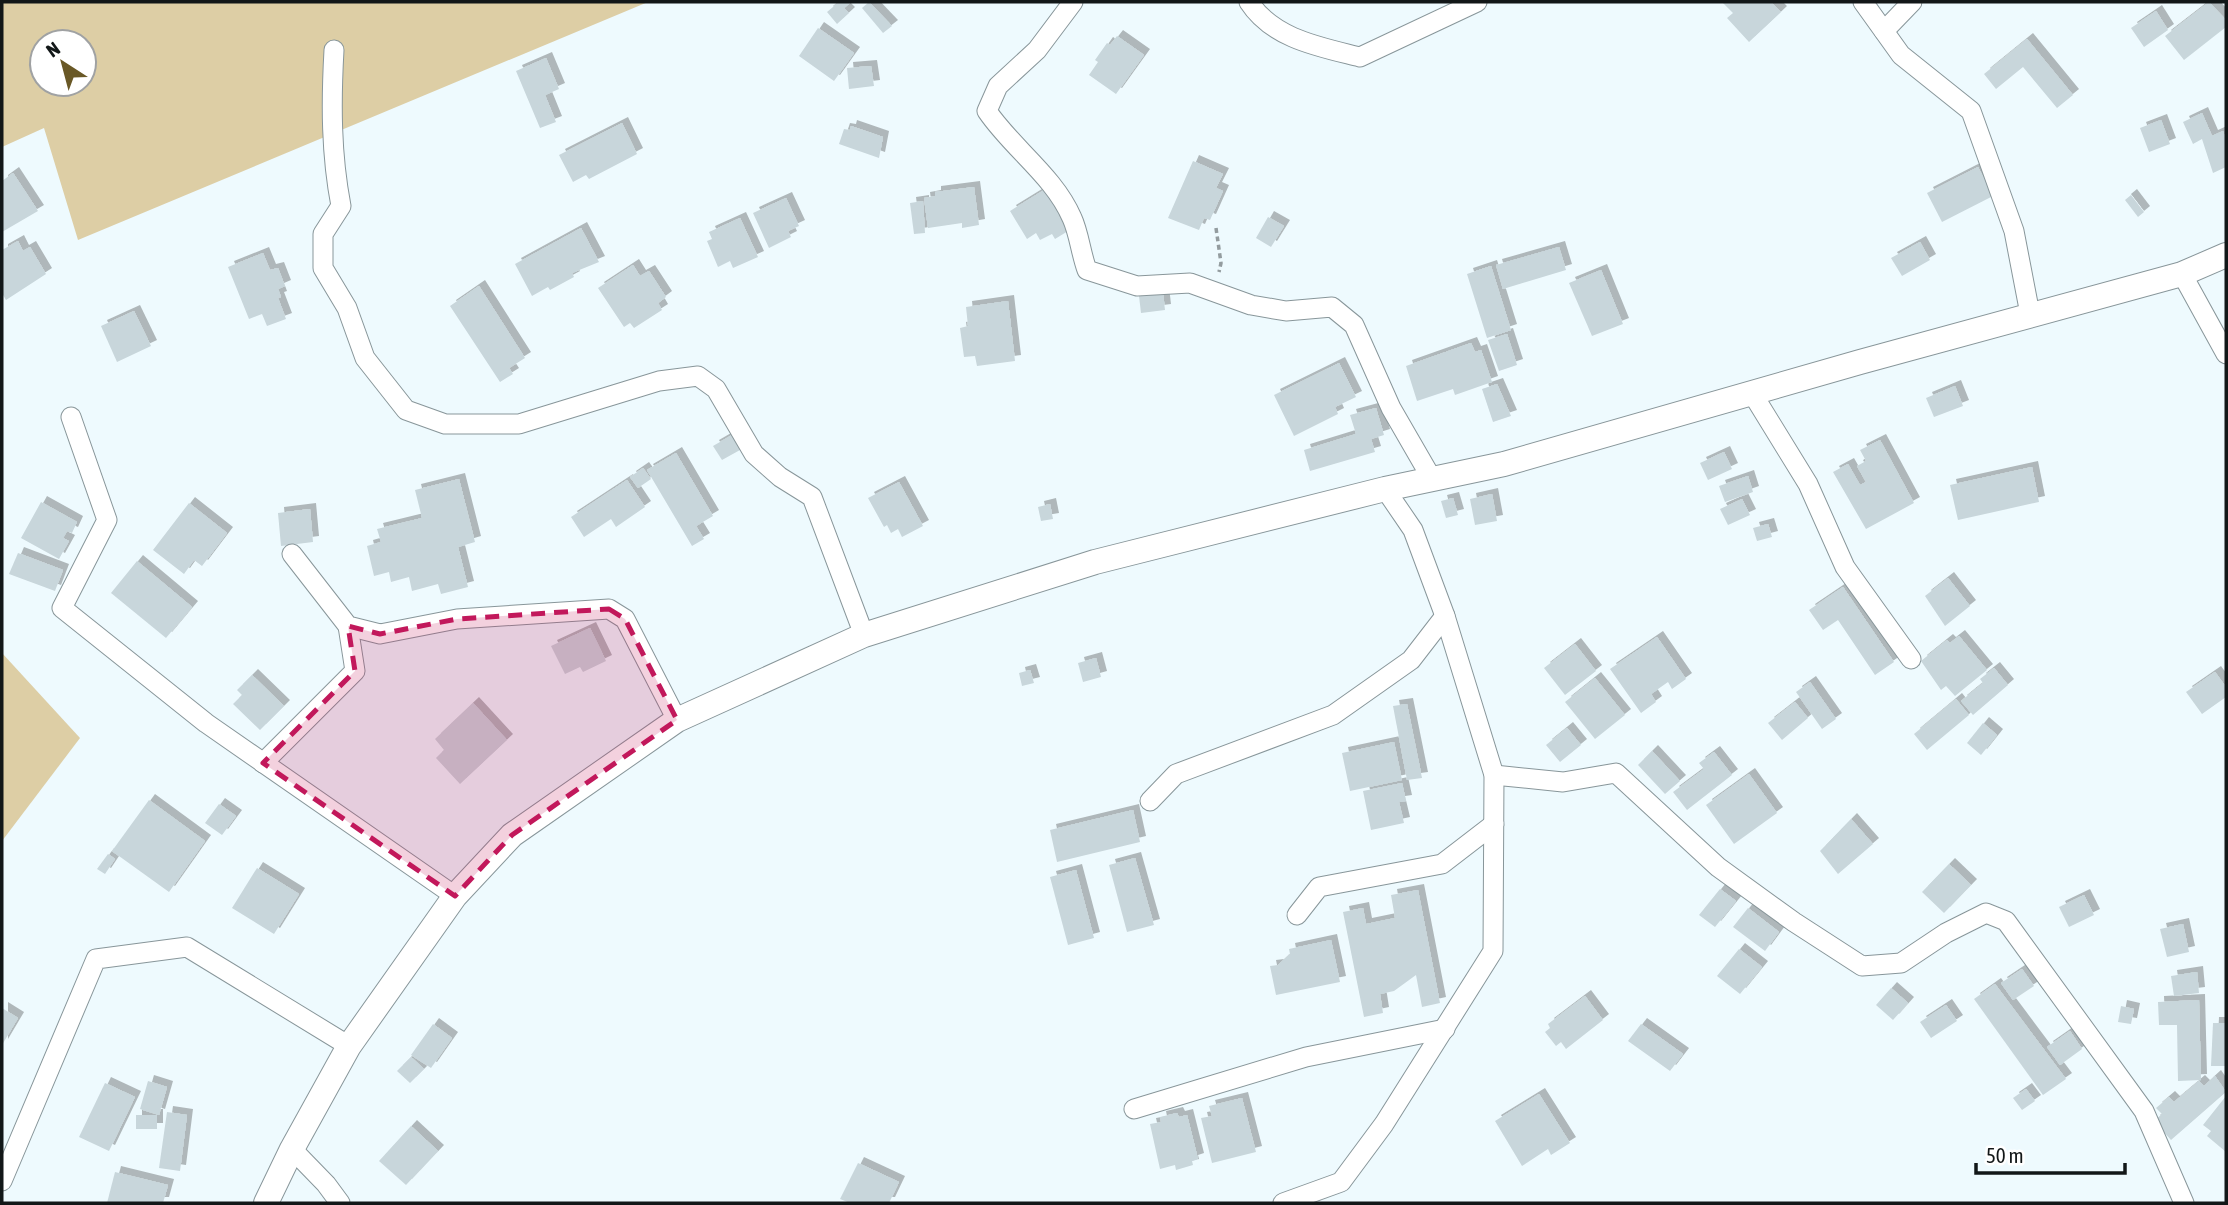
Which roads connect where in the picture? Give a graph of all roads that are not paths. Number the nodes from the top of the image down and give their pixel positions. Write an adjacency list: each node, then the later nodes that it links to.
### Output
1 (1073, 2): 14 (street)
2 (1249, 2): 3 (street)
3 (1477, 2)
4 (1863, 2): 6 (street)
5 (1912, 2): 6 (street)
6 (1884, 31): 10 (street)
7 (334, 50): 19 (street)
8 (2226, 255): 9 (street)
9 (2182, 274): 10 (street); 11 (street)
10 (2030, 314): 12 (street)
11 (2226, 354)
12 (1752, 393): 14 (street); 20 (street)
13 (71, 417): 22 (street)
14 (1432, 479): 15 (street)
15 (1385, 489): 17 (street); 19 (street)
16 (292, 554): 18 (street)
17 (1445, 616): 23 (street); 24 (street)
18 (348, 626): 21 (street); 22 (street)
19 (864, 635): 21 (street)
20 (1911, 659)
21 (677, 720): 26 (street)
22 (263, 763): 26 (street)
23 (1494, 775): 25 (street); 36 (street)
24 (1150, 801)
25 (1494, 824): 27 (street); 28 (street)
26 (455, 896): 29 (street)
27 (1297, 915)
28 (1445, 1029): 30 (street); 35 (street)
29 (349, 1046): 31 (street); 32 (street)
30 (1134, 1109)
31 (292, 1149): 33 (street); 34 (street)
32 (2, 1181)
33 (266, 1203)
34 (340, 1203)
35 (1283, 1203)
36 (2184, 1203)

